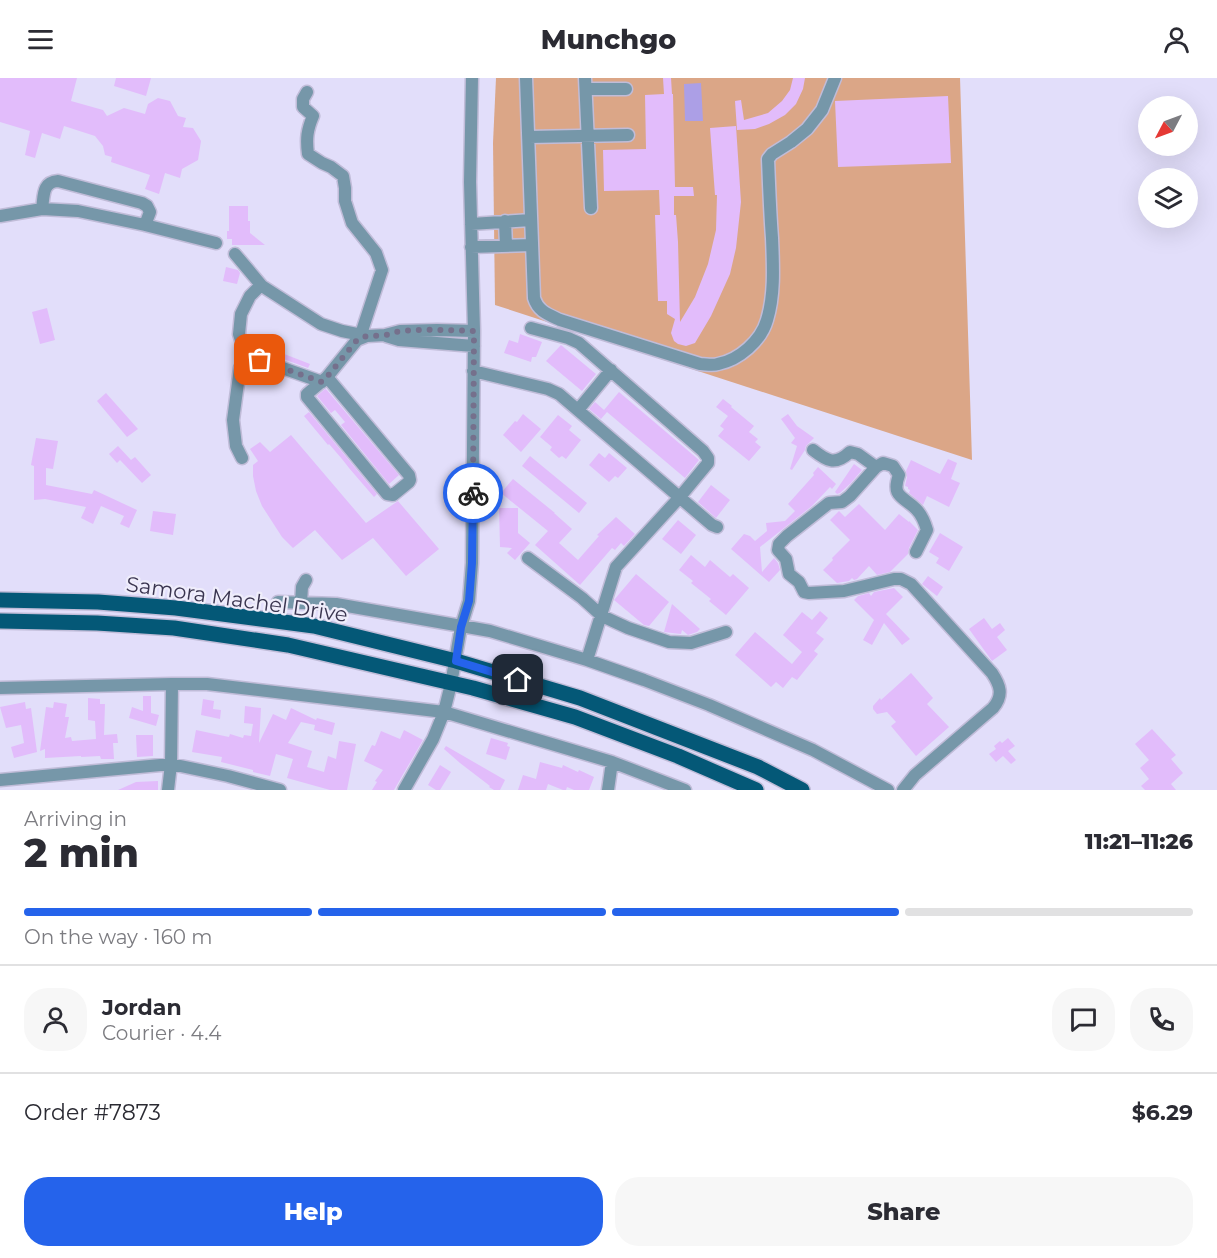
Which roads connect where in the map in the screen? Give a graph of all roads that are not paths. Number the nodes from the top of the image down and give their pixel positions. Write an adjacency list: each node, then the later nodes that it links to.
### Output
1 (472, 78): 15 (street)
2 (526, 78): 9 (street)
3 (835, 78): 18 (street)
4 (586, 83): 5 (street); 7 (street)
5 (626, 89)
6 (307, 92): 25 (street)
7 (588, 135): 8 (street); 9 (street); 10 (street)
8 (628, 135)
9 (529, 137): 13 (street)
10 (591, 208)
11 (42, 209): 12 (street); 16 (street); 16 (street)
12 (0, 216)
13 (531, 220): 14 (street); 18 (street)
14 (505, 221): 15 (street); 19 (street)
15 (471, 224): 20 (street)
16 (146, 225): 17 (street)
17 (216, 243)
18 (532, 245): 19 (street)
19 (506, 246): 20 (street)
20 (471, 247): 24 (street)
21 (235, 254): 22 (street)
22 (261, 285): 25 (street); 28 (street)
23 (531, 328): 29 (street)
24 (474, 331): 26 (street); 27 (street)
25 (364, 335): 26 (street); 31 (street)
26 (385, 335): 27 (street)
27 (474, 346): 30 (street)
28 (250, 354): 31 (street); 34 (street)
29 (611, 370): 32 (street); 36 (street)
30 (473, 371): 32 (street); 46 (street)
31 (325, 380): 31 (street)
32 (578, 410): 36 (street)
33 (813, 450): 35 (street)
34 (242, 458)
35 (876, 467): 38 (street); 65 (street)
36 (680, 498): 37 (street); 44 (street)
37 (717, 527)
38 (916, 552)
39 (528, 558): 44 (street)
40 (306, 580): 43 (street)
41 (0, 600): 49 (main road, Samora Machel Drive)
42 (278, 602): 43 (street)
43 (301, 603): 46 (street)
44 (602, 616): 47 (street); 48 (street)
45 (0, 621): 51 (main road, Samora Machel Drive)
46 (461, 627): 48 (street); 49 (street)
47 (726, 632)
48 (587, 660): 64 (street)
49 (456, 661): 51 (street); 63 (main road, Samora Machel Drive)
50 (172, 684): 52 (street); 53 (street); 55 (street)
51 (451, 684): 53 (street); 62 (main road, Samora Machel Drive)
52 (0, 688)
53 (444, 712): 54 (street); 59 (street)
54 (612, 762): 60 (street); 61 (street)
55 (171, 764): 56 (street); 57 (street); 58 (street)
56 (0, 780)
57 (168, 790)
58 (280, 790)
59 (404, 790)
60 (608, 790)
61 (685, 790)
62 (756, 790)
63 (802, 790)
64 (888, 790)
65 (903, 790)

